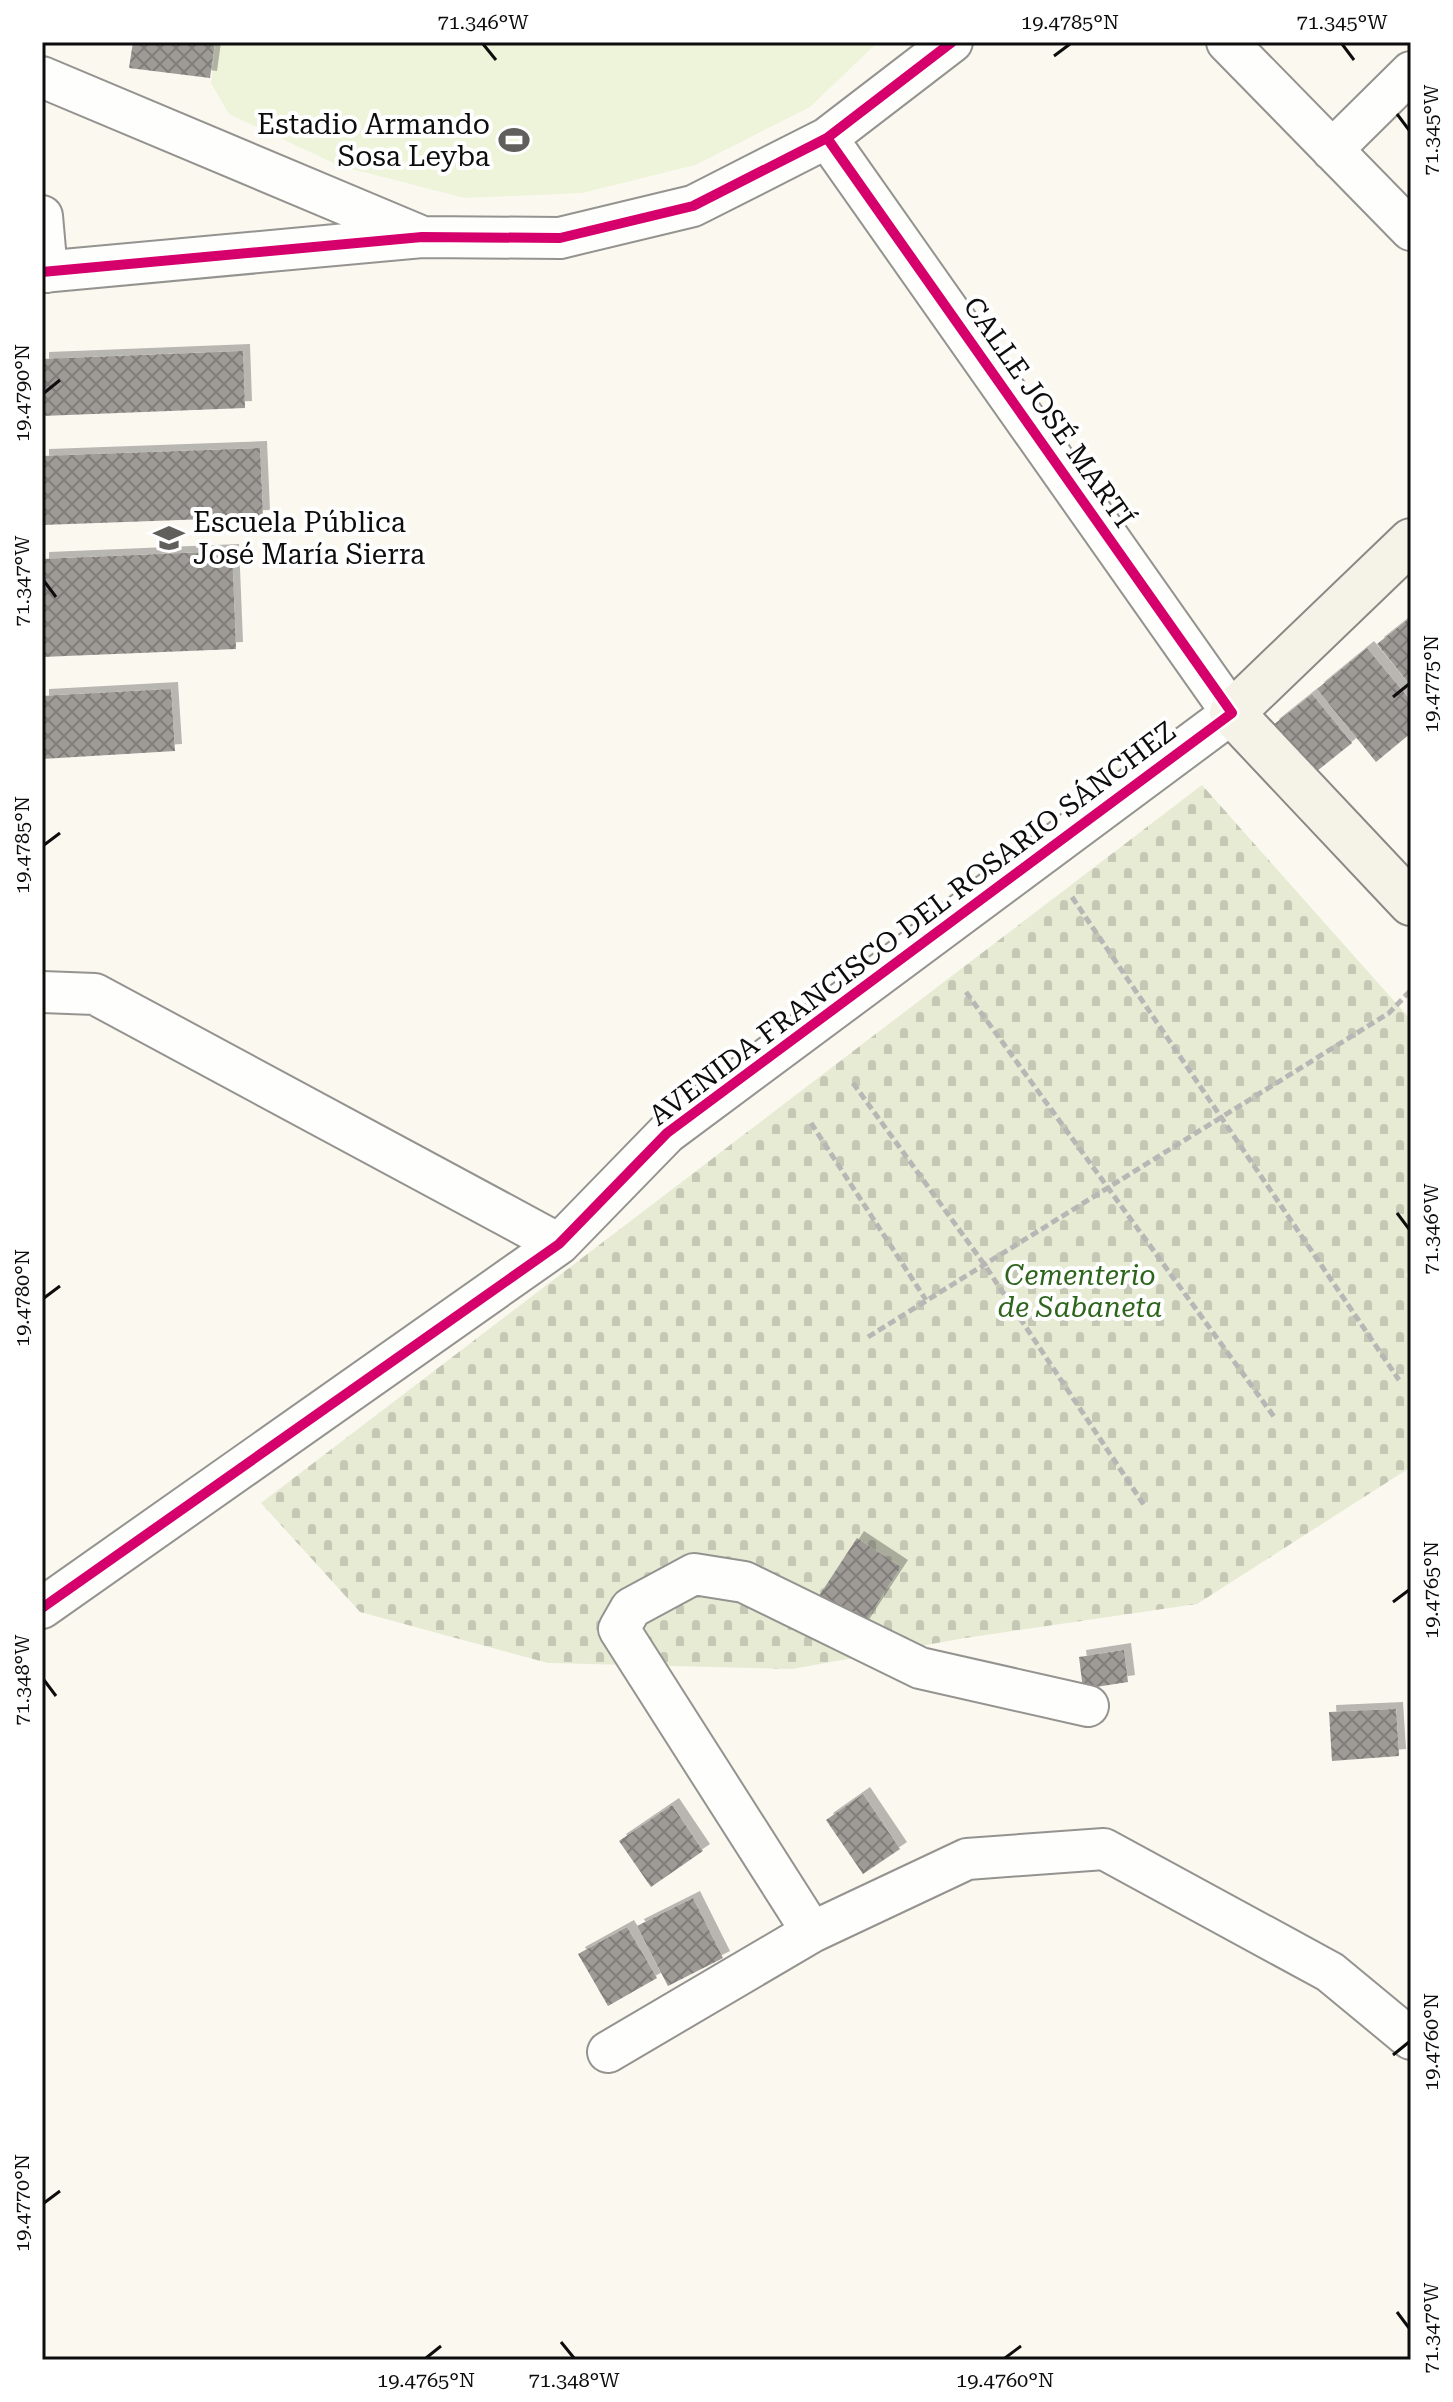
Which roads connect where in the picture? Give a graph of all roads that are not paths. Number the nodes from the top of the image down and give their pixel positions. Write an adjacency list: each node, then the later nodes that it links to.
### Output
1 (952, 42): 5 (street)
2 (1227, 42): 6 (street)
3 (1411, 72): 6 (street)
4 (42, 77): 9 (street)
5 (827, 138): 9 (street); 12 (street, CALLE JOSÉ MARTÍ)
6 (1332, 150): 8 (street)
7 (42, 216): 10 (street)
8 (1411, 230)
9 (422, 237): 10 (street)
10 (45, 272)
11 (1411, 541): 12 (main road, AVENIDA FRANCISCO DEL ROSARIO SÁNCHEZ)
12 (1232, 713): 13 (main road, CALLE JOSÉ MARTÍ); 15 (street, AVENIDA FRANCISCO DEL ROSARIO SÁNCHEZ)
13 (1411, 903)
14 (42, 992): 15 (street)
15 (559, 1244): 16 (street, AVENIDA FRANCISCO DEL ROSARIO SÁNCHEZ)
16 (42, 1608)
17 (1088, 1706): 18 (street)
18 (812, 1932): 19 (street); 20 (street)
19 (1411, 2039)
20 (608, 2052)

